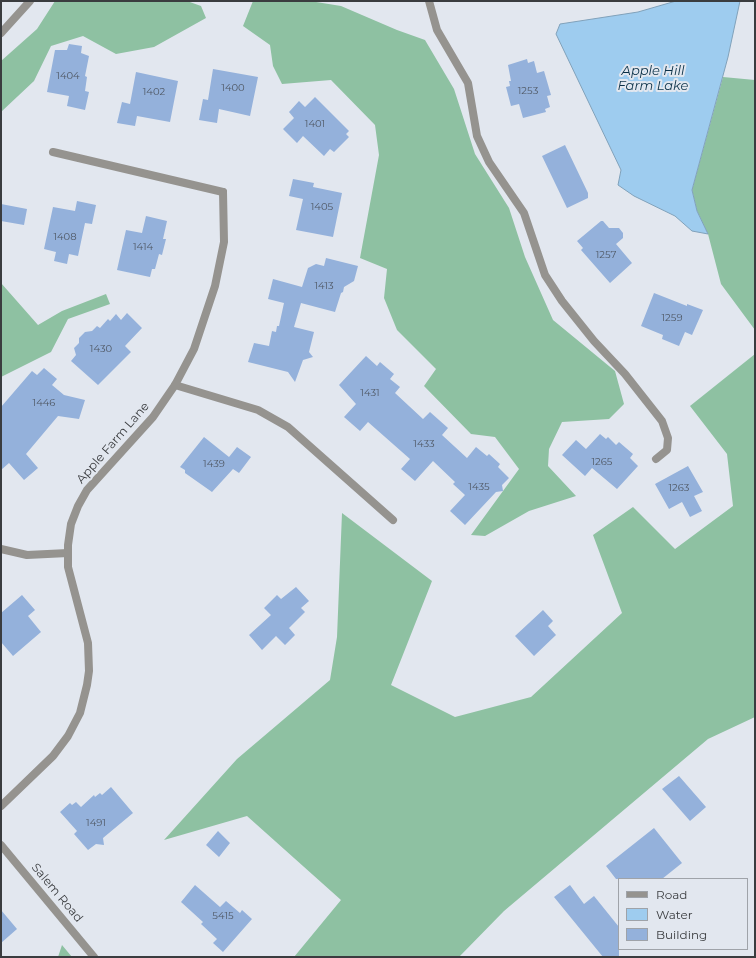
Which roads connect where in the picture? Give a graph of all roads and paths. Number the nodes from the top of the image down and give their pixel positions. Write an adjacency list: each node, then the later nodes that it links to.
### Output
1 (30, 1): 3 (street)
2 (429, 1): 6 (street)
3 (1, 33)
4 (53, 152): 5 (street, Apple Farm Lane)
5 (175, 385): 7 (street); 9 (street, Apple Farm Lane)
6 (656, 459)
7 (393, 520)
8 (1, 549): 9 (street)
9 (68, 553): 10 (street, Apple Farm Lane)
10 (1, 806)
11 (1, 845): 12 (street, Salem Road)
12 (94, 957)

